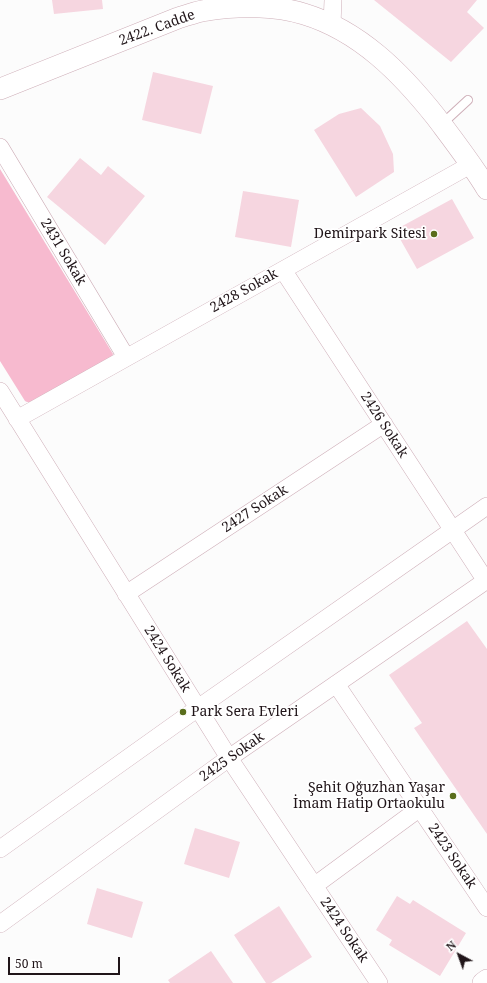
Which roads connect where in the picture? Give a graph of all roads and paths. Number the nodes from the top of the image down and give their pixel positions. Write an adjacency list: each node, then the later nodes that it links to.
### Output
1 (333, 0): 2 (street)
2 (332, 25): 3 (street, 2422. Cadde); 5 (street, 2422. Cadde)
3 (0, 89)
4 (468, 100): 5 (lane)
5 (442, 124): 7 (street, 2422. Cadde)
6 (0, 147): 10 (street, 2431 Sokak)
7 (472, 164): 8 (street, 2422. Cadde); 9 (street, 2428 Sokak)
8 (487, 189)
9 (282, 270): 10 (street, 2428 Sokak); 13 (street, 2426 Sokak)
10 (126, 357): 12 (street, 2428 Sokak)
11 (0, 391): 12 (street, 2424 Sokak)
12 (17, 419): 17 (street, 2424 Sokak)
13 (384, 424): 15 (street, 2426 Sokak); 17 (street, 2427 Sokak)
14 (487, 506): 15 (street)
15 (453, 530): 16 (street, 2426 Sokak); 19 (street)
16 (487, 580): 18 (street, 2425 Sokak)
17 (126, 594): 19 (street, 2424 Sokak)
18 (336, 684): 20 (street, 2425 Sokak); 21 (street, 2423 Sokak)
19 (198, 708): 20 (street, 2424 Sokak); 22 (street)
20 (229, 758): 23 (street, 2424 Sokak); 25 (street, 2425 Sokak)
21 (420, 808): 23 (street); 24 (street, 2423 Sokak)
22 (0, 848)
23 (314, 886): 27 (street, 2424 Sokak)
24 (487, 908)
25 (0, 924)
26 (487, 980): 28 (street)
27 (379, 983)
28 (484, 983)

